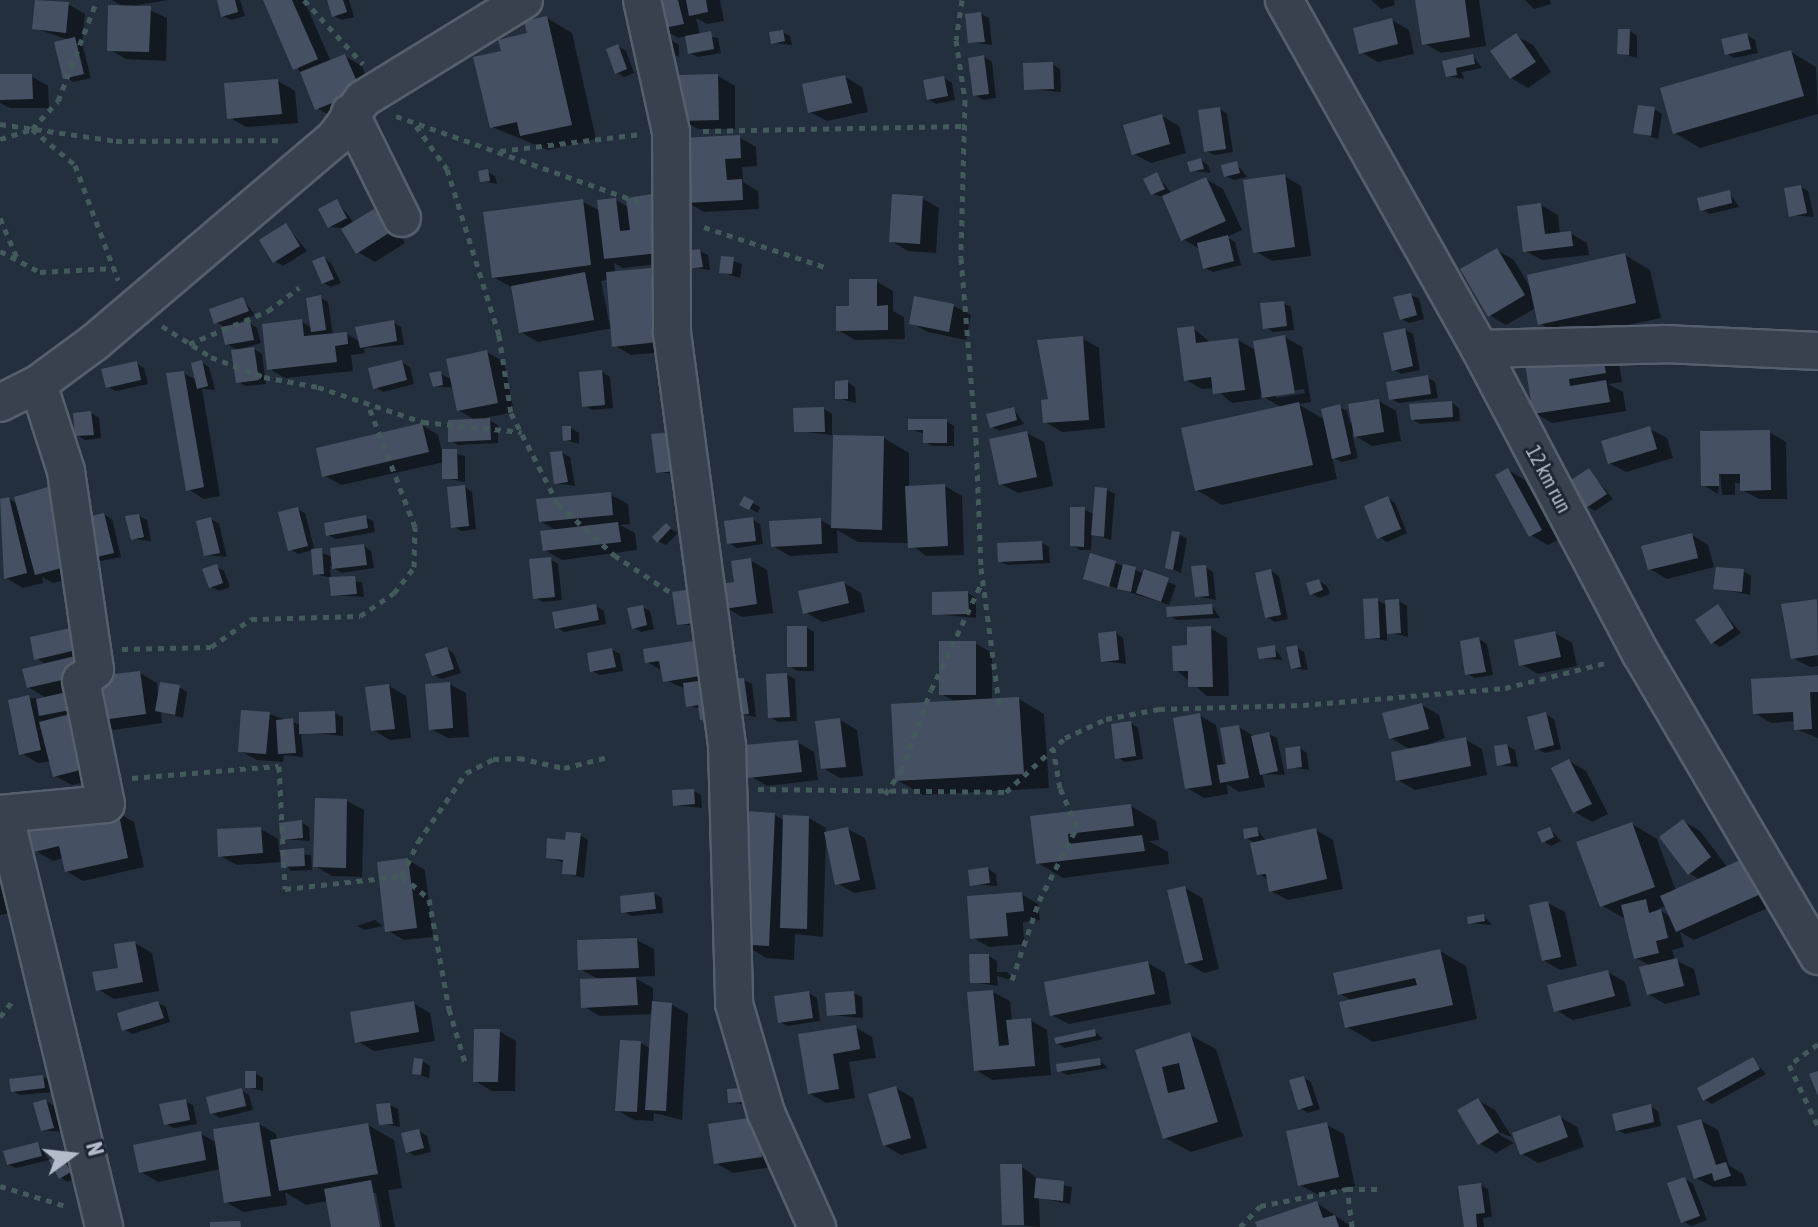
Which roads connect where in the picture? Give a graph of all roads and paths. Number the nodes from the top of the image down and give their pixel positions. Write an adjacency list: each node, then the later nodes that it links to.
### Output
1 (97, 0): 11 (path)
2 (304, 0): 7 (path)
3 (524, 0): 7 (street)
4 (642, 0): 12 (street)
5 (962, 0): 10 (path)
6 (1284, 0): 25 (street, 12 km run)
7 (359, 108): 9 (path); 11 (path); 17 (street); 23 (street)
8 (0, 124): 11 (path)
9 (416, 126): 14 (path); 30 (path)
10 (964, 126): 12 (path); 31 (path)
11 (32, 129): 13 (path); 21 (path)
12 (671, 132): 14 (path); 15 (street)
13 (0, 139)
14 (499, 151): 15 (path)
15 (673, 214): 20 (path); 32 (street)
16 (0, 218): 19 (path)
17 (402, 218)
18 (0, 251): 19 (path)
19 (18, 261): 21 (path)
20 (825, 267)
21 (115, 268): 23 (path)
22 (299, 288): 24 (path)
23 (135, 308): 24 (path); 27 (street)
24 (188, 344): 29 (path)
25 (1480, 349): 26 (street); 34 (street, 12 km run)
26 (1818, 351)
27 (38, 384): 28 (street); 33 (street)
28 (0, 403)
29 (369, 407): 30 (path); 33 (path)
30 (521, 432): 32 (path)
31 (983, 581): 35 (path); 40 (path)
32 (707, 610): 39 (street)
33 (93, 649): 38 (street)
34 (1641, 654): 36 (path); 43 (street, 12 km run)
35 (1000, 710)
36 (1053, 748): 40 (path); 44 (path)
37 (608, 757): 42 (path)
38 (99, 780): 41 (street); 42 (path)
39 (730, 787): 40 (path); 52 (street)
40 (885, 795)
41 (3, 815): 51 (street)
42 (402, 876): 46 (path)
43 (1818, 956)
44 (1012, 980)
45 (1818, 1044): 47 (path)
46 (466, 1066)
47 (1818, 1126)
48 (0, 1186): 51 (path)
49 (1347, 1189): 50 (path); 53 (path); 54 (path)
50 (1381, 1189)
51 (103, 1222)
52 (817, 1227)
53 (1240, 1227)
54 (1352, 1227)

